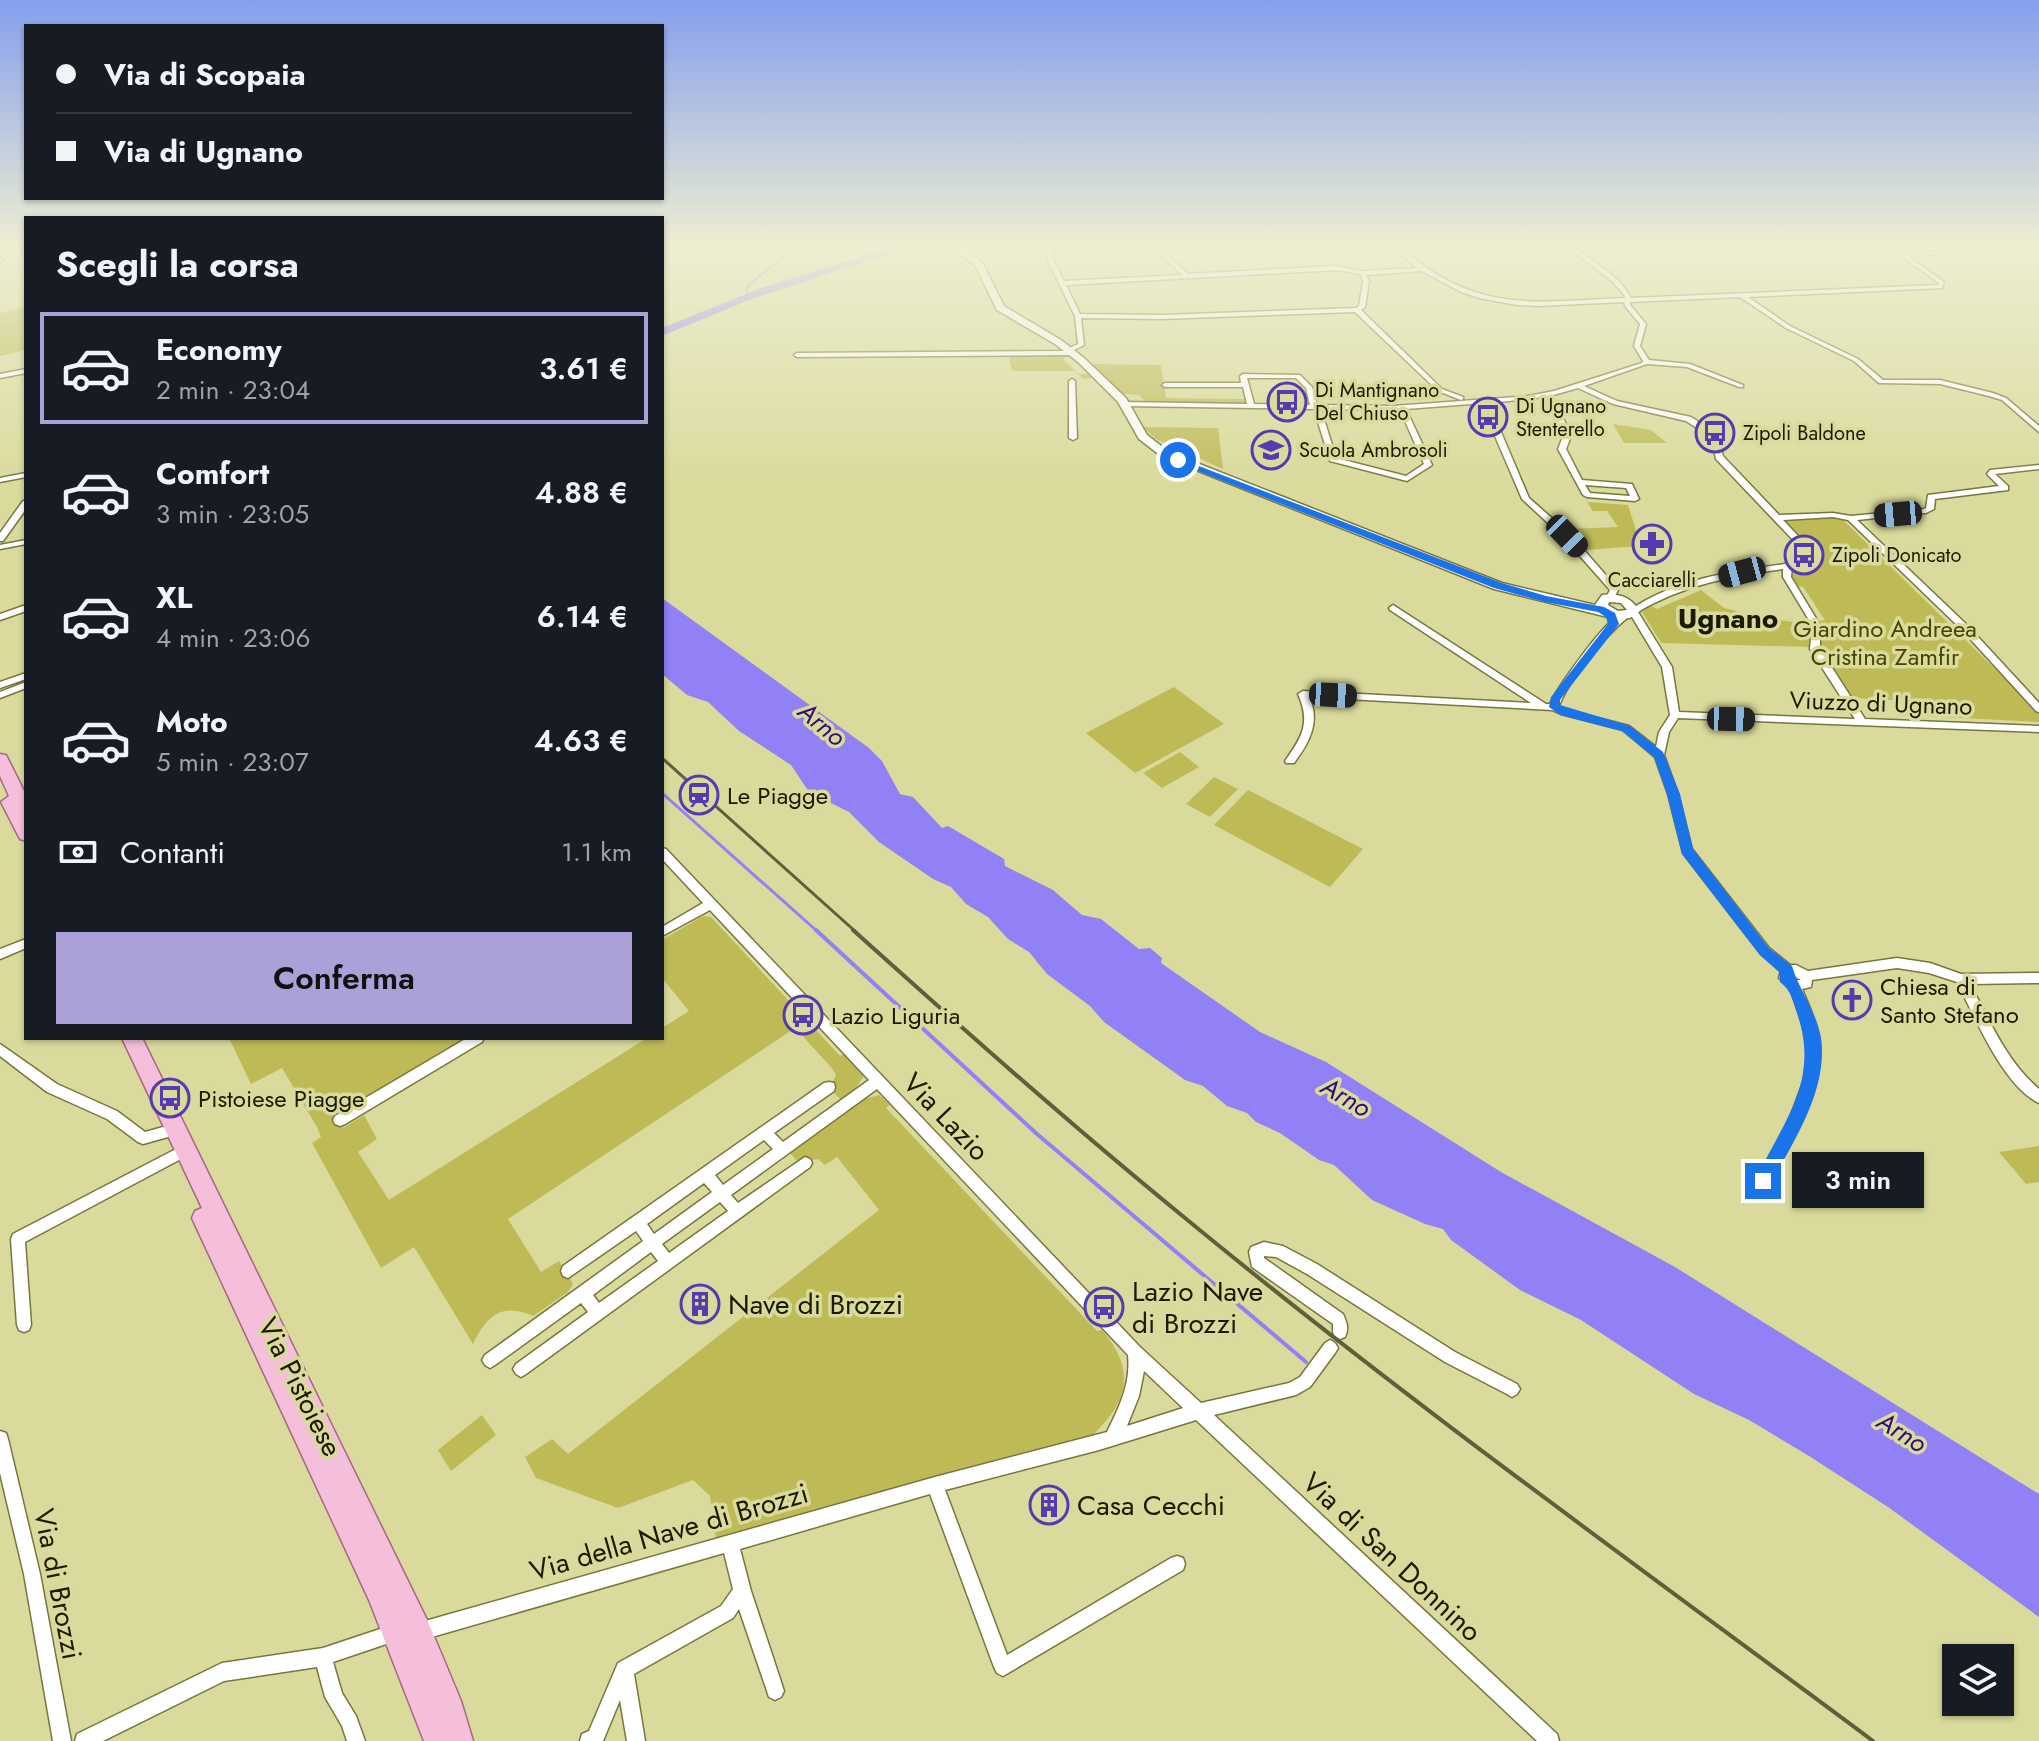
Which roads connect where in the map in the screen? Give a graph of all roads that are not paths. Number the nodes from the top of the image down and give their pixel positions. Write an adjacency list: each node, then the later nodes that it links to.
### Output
1 (1033, 328): 6 (street)
2 (1080, 328): 6 (street)
3 (1376, 328): 17 (street)
4 (1642, 328): 8 (street)
5 (1791, 328): 23 (street)
6 (1071, 351): 7 (street); 19 (street)
7 (797, 355)
8 (1646, 362): 14 (street); 15 (street)
9 (24, 371): 10 (street)
10 (0, 376)
11 (1072, 381): 24 (street)
12 (1165, 385): 13 (street)
13 (1245, 385): 20 (street); 21 (street)
14 (1579, 386): 16 (street); 30 (street)
15 (1741, 386)
16 (1546, 395): 18 (street); 28 (street)
17 (1469, 402): 18 (street); 22 (street)
18 (1488, 402): 38 (street)
19 (1125, 404): 20 (street); 38 (street)
20 (1251, 406): 21 (street)
21 (1316, 407): 22 (street); 22 (street)
22 (1402, 407)
23 (2039, 430)
24 (1073, 438)
25 (2039, 467): 31 (street)
26 (24, 475): 27 (street)
27 (0, 480)
28 (1580, 482): 28 (street)
29 (24, 506): 32 (street)
30 (1777, 518): 31 (street); 35 (street)
31 (1851, 518): 45 (street)
32 (0, 539)
33 (24, 542): 34 (street)
34 (0, 547)
35 (1787, 572): 38 (street); 47 (street)
36 (1393, 608): 44 (street)
37 (24, 609): 39 (street)
38 (1620, 609): 44 (street); 46 (street)
39 (0, 617)
40 (24, 677): 41 (street)
41 (0, 685)
42 (24, 686): 43 (street)
43 (0, 695)
44 (1549, 707): 49 (street); 51 (street)
45 (2039, 709)
46 (1675, 715): 47 (street, Viuzzo di Ugnano); 49 (street)
47 (1863, 723): 48 (street, Viuzzo di Ugnano)
48 (2039, 729)
49 (1659, 755): 62 (street)
50 (0, 759): 53 (main road)
51 (1290, 761)
52 (0, 782): 54 (main road)
53 (24, 809)
54 (24, 831)
55 (664, 854): 56 (street, Via Lazio)
56 (710, 904): 57 (street); 67 (street, Via Lazio)
57 (664, 931)
58 (24, 944): 59 (street)
59 (0, 954)
60 (2039, 978): 61 (street)
61 (1961, 979): 62 (street); 69 (street)
62 (1800, 981): 77 (street)
63 (120, 1040): 72 (main road, Via Pistoiese)
64 (133, 1040): 100 (main road, Via Pistoiese)
65 (475, 1040): 70 (street)
66 (0, 1049): 72 (street)
67 (878, 1081): 73 (street); 89 (street, Via Lazio)
68 (829, 1087): 71 (street)
69 (2039, 1097)
70 (340, 1120)
71 (765, 1132): 73 (street); 76 (street)
72 (163, 1133): 74 (main road, Via Pistoiese)
73 (782, 1150): 78 (street)
74 (174, 1156): 86 (street); 100 (main road, Via Pistoiese)
75 (805, 1163): 79 (street)
76 (705, 1174): 78 (street); 80 (street)
77 (1763, 1181)
78 (722, 1194): 79 (street); 81 (street)
79 (737, 1212): 82 (street)
80 (637, 1222): 81 (street); 83 (street)
81 (653, 1243): 82 (street); 84 (street)
82 (668, 1263): 85 (street)
83 (568, 1271)
84 (583, 1293): 85 (street); 90 (street)
85 (598, 1314): 91 (street)
86 (24, 1325)
87 (1341, 1329): 92 (street)
88 (1330, 1348): 93 (street, Via della Nave di Brozzi)
89 (1135, 1352): 93 (street, Via Lazio); 94 (street)
90 (490, 1360)
91 (521, 1369)
92 (1512, 1389)
93 (1199, 1411): 94 (street, Via della Nave di Brozzi); 111 (street, Via di San Donnino)
94 (1113, 1436): 96 (street, Via della Nave di Brozzi)
95 (0, 1439): 105 (street, Via di Brozzi)
96 (935, 1485): 97 (street, Via della Nave di Brozzi); 98 (street)
97 (730, 1544): 99 (street); 100 (street, Via della Nave di Brozzi)
98 (1177, 1564)
99 (742, 1591): 102 (street); 103 (street)
100 (408, 1632): 101 (street, Via della Nave di Brozzi); 108 (main road, Via Pistoiese); 109 (main road, Via Pistoiese)
101 (323, 1657): 106 (street, Via della Nave di Brozzi); 107 (street)
102 (624, 1669): 104 (street); 110 (street)
103 (775, 1691)
104 (635, 1733)
105 (62, 1741)
106 (84, 1741)
107 (356, 1741)
108 (439, 1741)
109 (458, 1741)
110 (589, 1741)
111 (1550, 1741)

